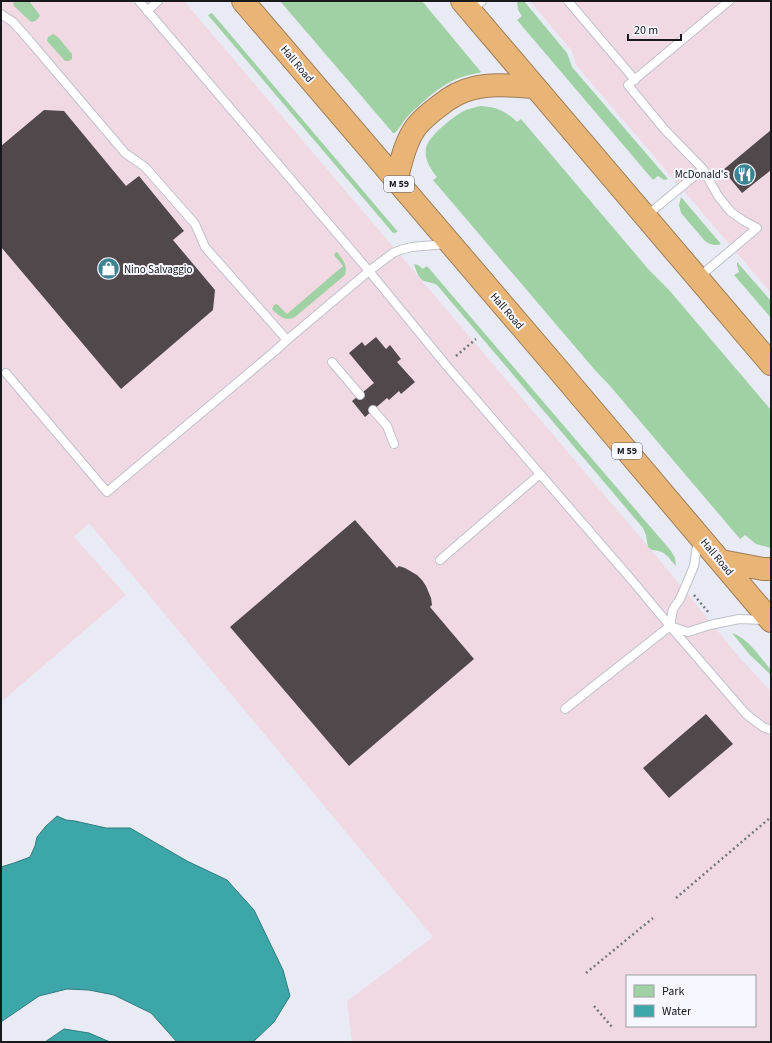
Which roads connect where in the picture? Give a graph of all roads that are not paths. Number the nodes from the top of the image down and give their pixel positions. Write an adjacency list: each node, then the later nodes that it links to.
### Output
1 (139, 1): 7 (lane)
2 (158, 1): 7 (lane)
3 (243, 1): 12 (highway, Hall Road / M 59)
4 (568, 1): 9 (lane)
5 (729, 1): 9 (lane)
6 (472, 4): 10 (highway)
7 (147, 11): 15 (lane)
8 (1, 14): 17 (lane)
9 (635, 80): 11 (lane)
10 (535, 87): 12 (highway); 13 (highway)
11 (702, 169): 13 (lane); 16 (lane)
12 (396, 181): 14 (highway, Hall Road / M 59)
13 (646, 216): 16 (highway)
14 (450, 244): 15 (lane); 25 (highway, Hall Road / M 59)
15 (369, 271): 17 (lane); 24 (lane)
16 (698, 278): 19 (highway)
17 (287, 340): 20 (lane)
18 (332, 362): 21 (lane)
19 (771, 364)
20 (6, 373)
21 (360, 395)
22 (373, 410): 23 (lane)
23 (394, 444)
24 (540, 474): 26 (lane); 30 (lane)
25 (698, 535): 27 (highway, Hall Road / M 59); 30 (lane)
26 (440, 560)
27 (721, 561): 28 (highway); 29 (highway, Hall Road / M 59)
28 (771, 569)
29 (771, 620): 30 (lane)
30 (670, 626): 31 (lane); 32 (lane)
31 (566, 709)
32 (771, 730)

